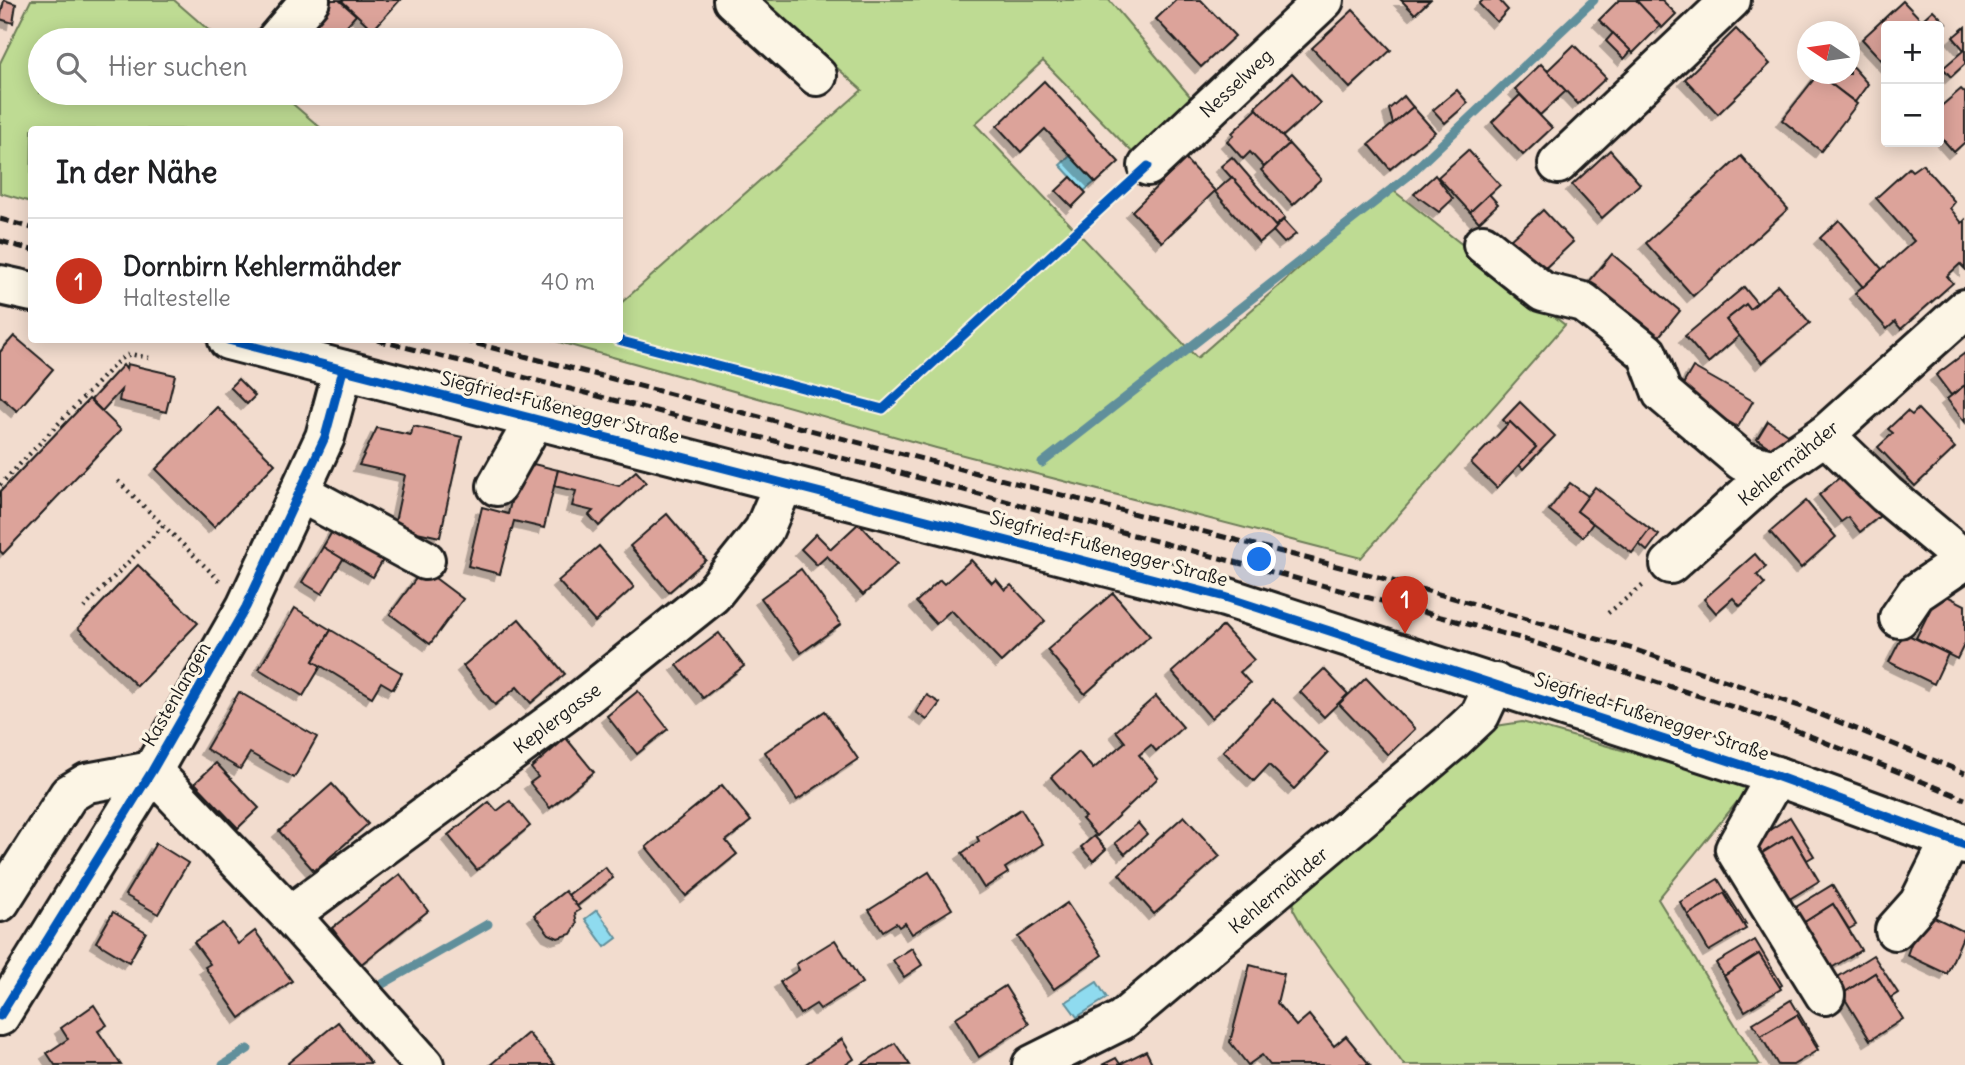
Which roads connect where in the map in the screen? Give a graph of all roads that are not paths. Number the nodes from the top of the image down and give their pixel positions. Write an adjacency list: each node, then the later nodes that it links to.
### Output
1 (310, 0): 5 (street)
2 (733, 0): 6 (street)
3 (1324, 0): 8 (street, Nesselweg)
4 (1731, 0): 7 (street)
5 (286, 28)
6 (817, 76)
7 (1558, 164)
8 (1147, 166)
9 (1483, 244): 17 (street)
10 (0, 285): 11 (street)
11 (28, 291)
12 (1965, 309): 16 (street, Kehlermähder)
13 (240, 343): 14 (street, Siegfried-Fußenegger Straße)
14 (343, 369): 15 (street, Siegfried-Fußenegger Straße); 20 (street, Kastenlangen)
15 (535, 419): 18 (street, Siegfried-Fußenegger Straße); 19 (street)
16 (1825, 435): 17 (street, Kehlermähder); 22 (street)
17 (1774, 470): 23 (street, Kehlermähder)
18 (784, 483): 25 (street, Siegfried-Fußenegger Straße); 30 (street, Keplergasse)
19 (497, 486)
20 (301, 492): 21 (street); 26 (street, Kastenlangen)
21 (425, 560)
22 (1965, 560): 24 (street)
23 (1670, 564)
24 (1899, 618)
25 (1495, 683): 27 (street, Siegfried-Fußenegger Straße); 35 (street, Kehlermähder)
26 (152, 771): 29 (street, Kastenlangen); 30 (street); 33 (street, Kastenlangen)
27 (1776, 776): 28 (street, Siegfried-Fußenegger Straße); 32 (street)
28 (1958, 842): 31 (street)
29 (0, 902)
30 (290, 915): 34 (street)
31 (1895, 930)
32 (1825, 995)
33 (0, 1016)
34 (424, 1065)
35 (1032, 1065)

